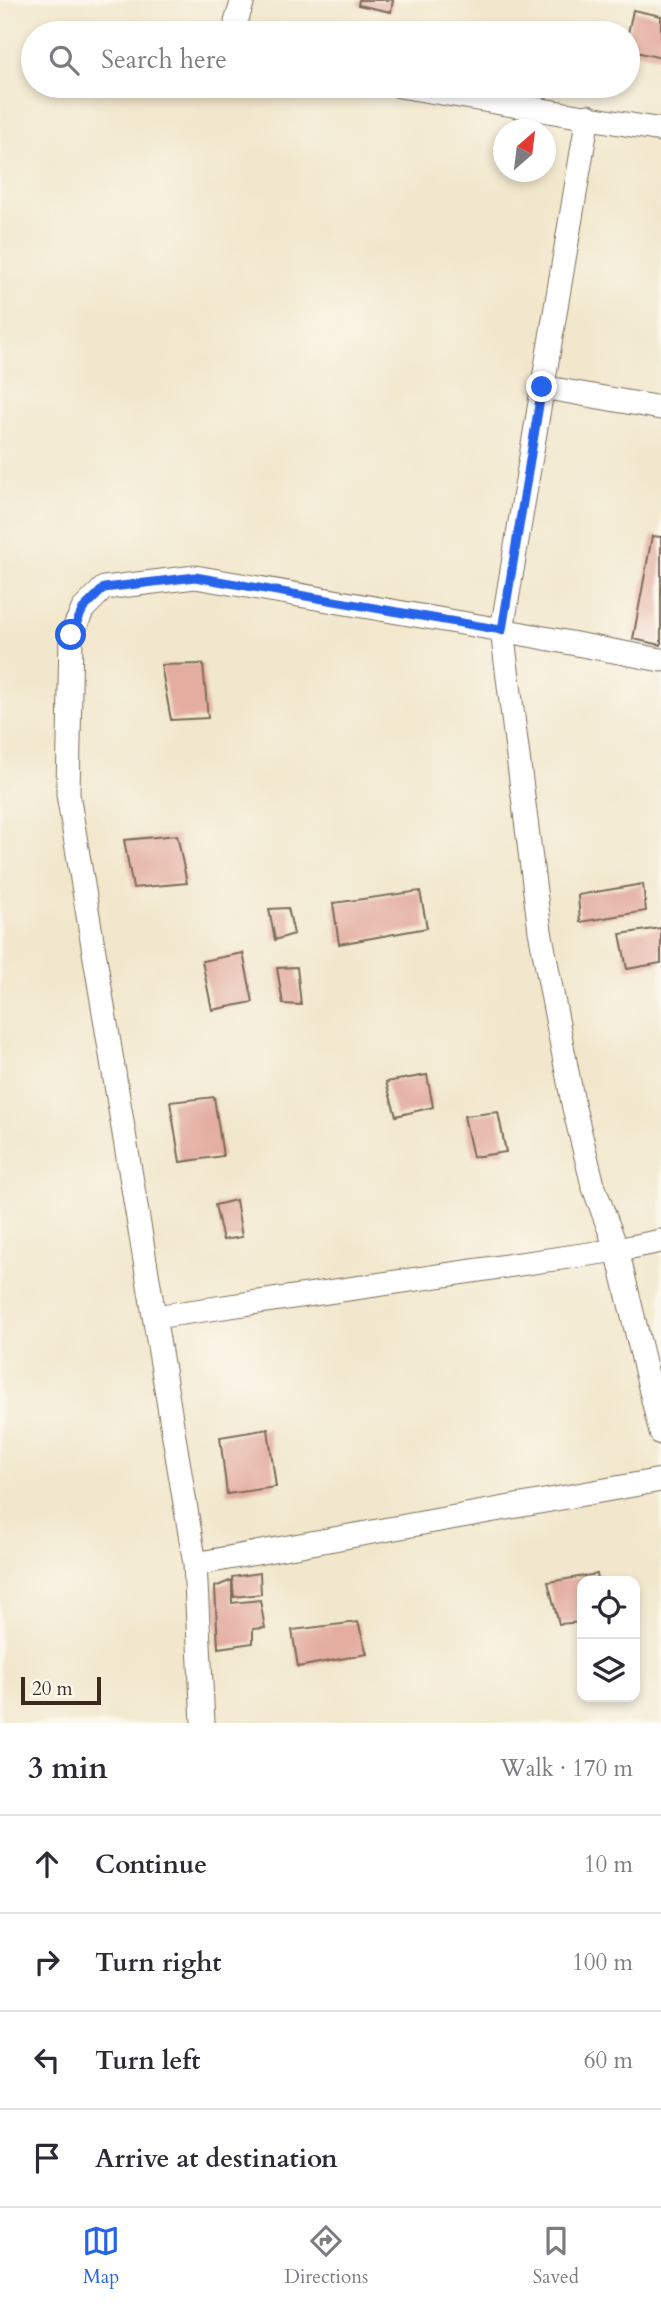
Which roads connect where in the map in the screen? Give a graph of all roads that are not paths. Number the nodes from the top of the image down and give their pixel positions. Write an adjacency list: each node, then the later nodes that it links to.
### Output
1 (243, 0): 2 (street)
2 (236, 21)
3 (475, 98): 4 (street)
4 (588, 116): 5 (street); 6 (street)
5 (661, 130)
6 (542, 387): 7 (street); 8 (street)
7 (661, 408)
8 (502, 630): 9 (street); 11 (street); 12 (street)
9 (661, 660)
10 (661, 1241): 11 (street)
11 (617, 1250): 12 (street); 13 (street)
12 (155, 1317): 15 (street)
13 (661, 1433)
14 (661, 1480): 15 (street)
15 (195, 1564): 16 (street)
16 (203, 1723)

